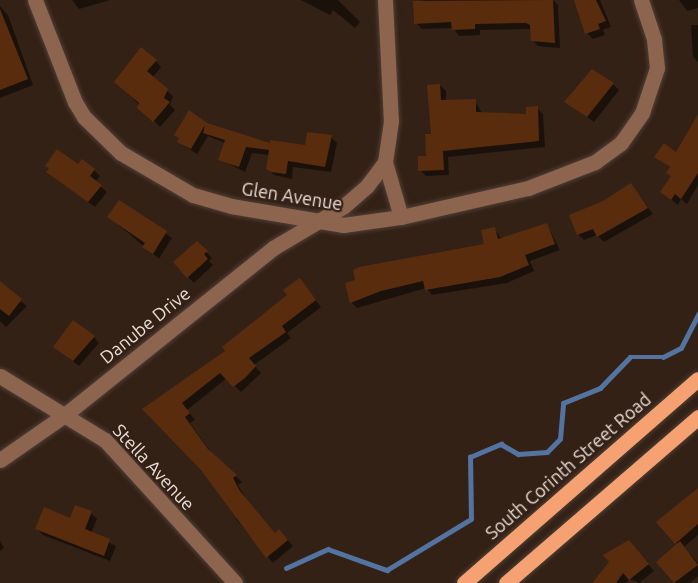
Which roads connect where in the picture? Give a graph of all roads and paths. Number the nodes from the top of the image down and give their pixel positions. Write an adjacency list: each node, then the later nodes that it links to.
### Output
1 (35, 0): 6 (street, Glen Avenue)
2 (386, 0): 4 (street)
3 (641, 0): 5 (street, Glen Avenue)
4 (385, 162): 5 (street); 6 (street, Danube Drive)
5 (401, 217): 6 (street, Glen Avenue)
6 (315, 222): 9 (street, Danube Drive)
7 (0, 375): 9 (street, Stella Avenue)
8 (698, 379): 13 (main road, South Corinth Street Road)
9 (66, 414): 11 (street, Danube Drive); 12 (street, Stella Avenue)
10 (698, 417): 14 (main road)
11 (0, 460)
12 (235, 583)
13 (464, 583)
14 (506, 583)

